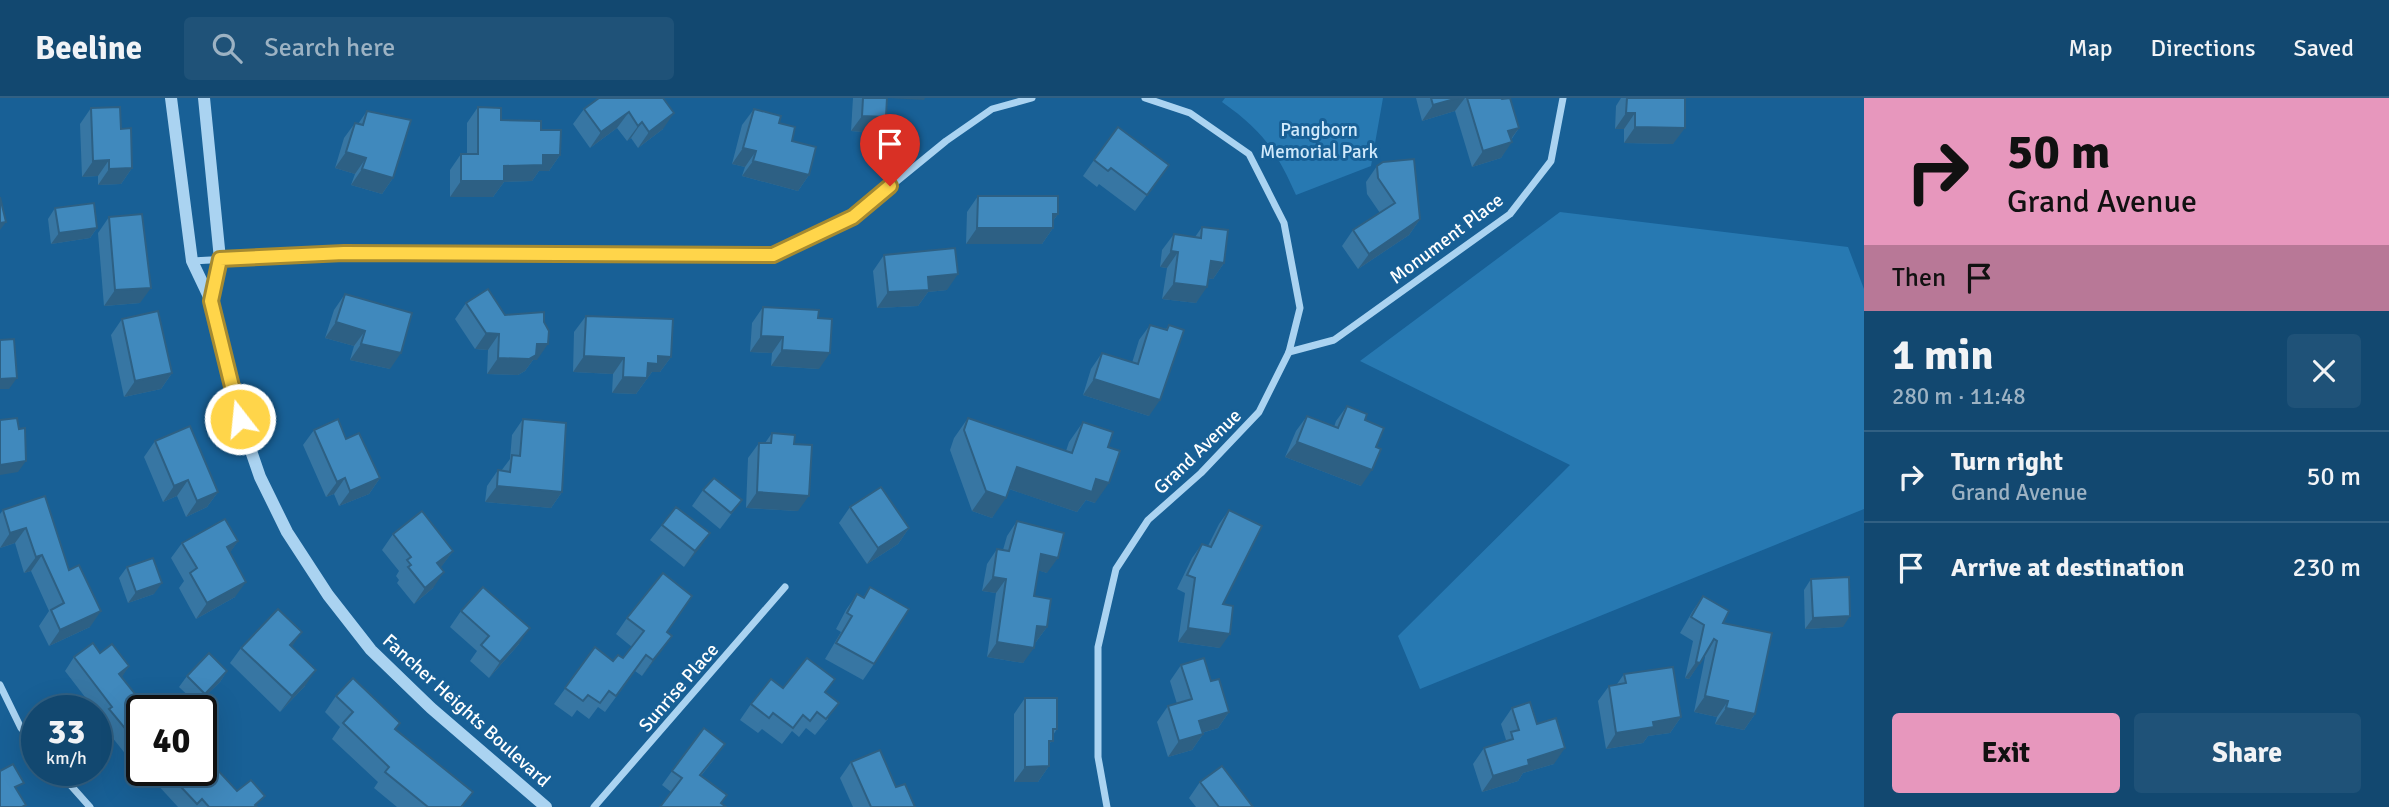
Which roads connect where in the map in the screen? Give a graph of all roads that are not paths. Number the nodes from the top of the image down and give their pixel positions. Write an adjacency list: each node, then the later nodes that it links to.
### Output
1 (172, 98): 7 (street, Fancher Heights Boulevard)
2 (204, 98): 6 (street, Fancher Heights Boulevard)
3 (1032, 98): 6 (street)
4 (1145, 98): 9 (street, Grand Avenue)
5 (1563, 98): 9 (street, Monument Place)
6 (220, 259): 7 (street); 8 (street, Fancher Heights Boulevard)
7 (192, 261): 8 (street, Fancher Heights Boulevard)
8 (211, 301): 15 (street, Fancher Heights Boulevard)
9 (1289, 352): 17 (street, Grand Avenue)
10 (785, 587): 16 (street, Sunrise Place)
11 (0, 685): 12 (street)
12 (21, 728)
13 (71, 786): 14 (street)
14 (90, 807)
15 (546, 807)
16 (594, 807)
17 (1107, 807)

